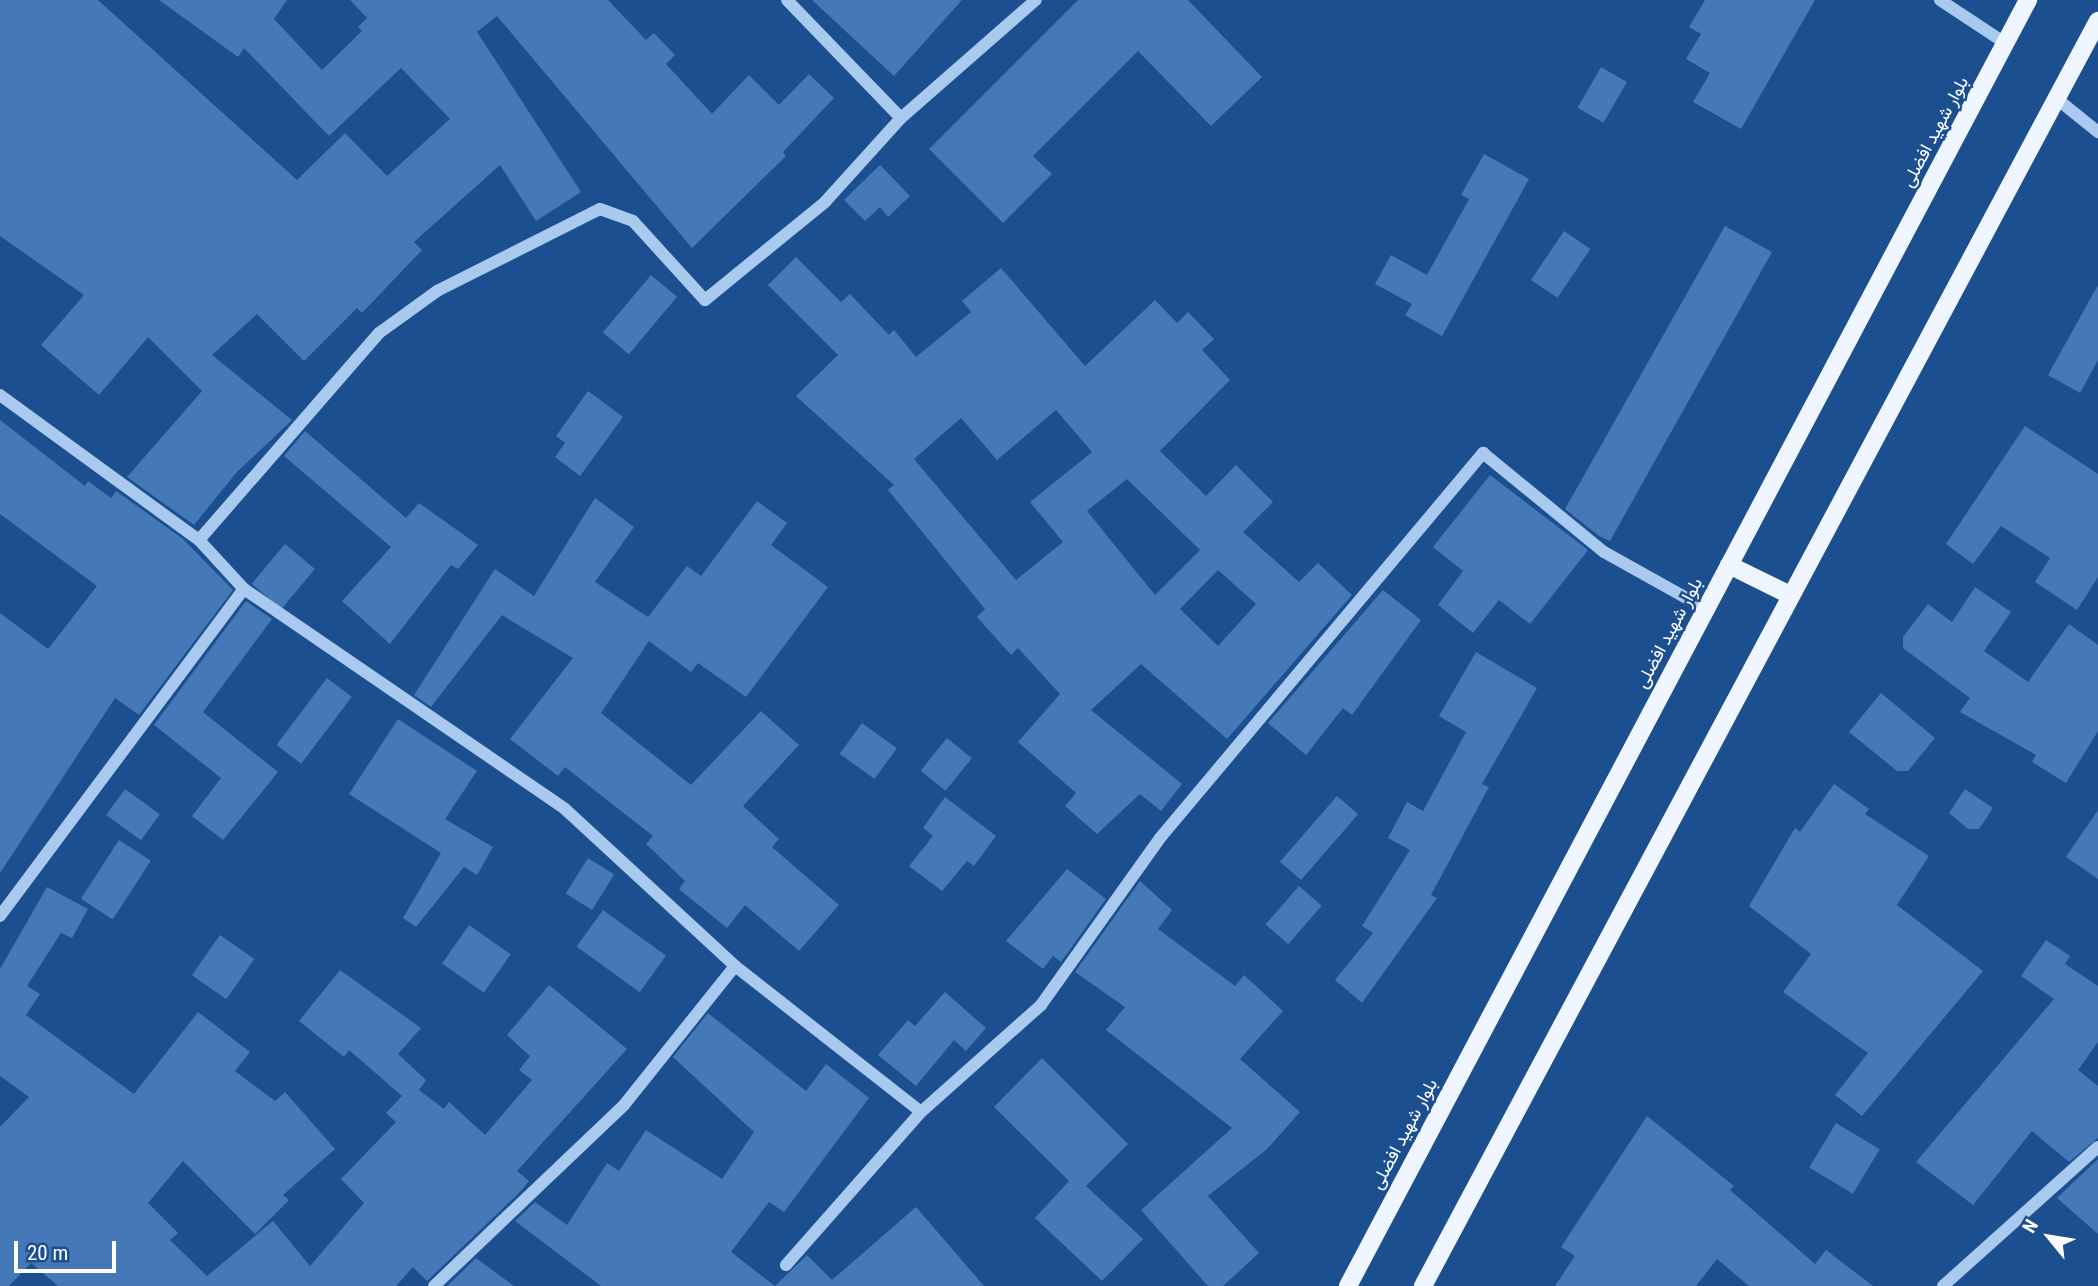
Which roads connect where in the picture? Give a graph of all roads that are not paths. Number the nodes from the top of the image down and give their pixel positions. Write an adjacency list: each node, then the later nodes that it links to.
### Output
1 (787, 0): 8 (street)
2 (1037, 0): 8 (street)
3 (1940, 0): 6 (street)
4 (2028, 0): 6 (main road, بلوار شهید افضلی)
5 (2098, 21): 7 (main road)
6 (2006, 43): 12 (main road, بلوار شهید افضلی)
7 (2057, 99): 9 (street); 14 (main road)
8 (901, 118): 11 (street)
9 (2098, 132)
10 (0, 395): 11 (street)
11 (199, 540): 13 (street)
12 (1729, 565): 14 (main road); 15 (main road, بلوار شهید افضلی)
13 (244, 589): 16 (street); 17 (street)
14 (1788, 594): 23 (main road)
15 (1706, 609): 18 (street); 22 (main road, بلوار شهید افضلی)
16 (0, 916)
17 (735, 966): 18 (street); 21 (street)
18 (921, 1112): 20 (street)
19 (2098, 1147): 24 (street)
20 (786, 1265)
21 (434, 1286)
22 (1348, 1286)
23 (1423, 1286)
24 (1943, 1286)

